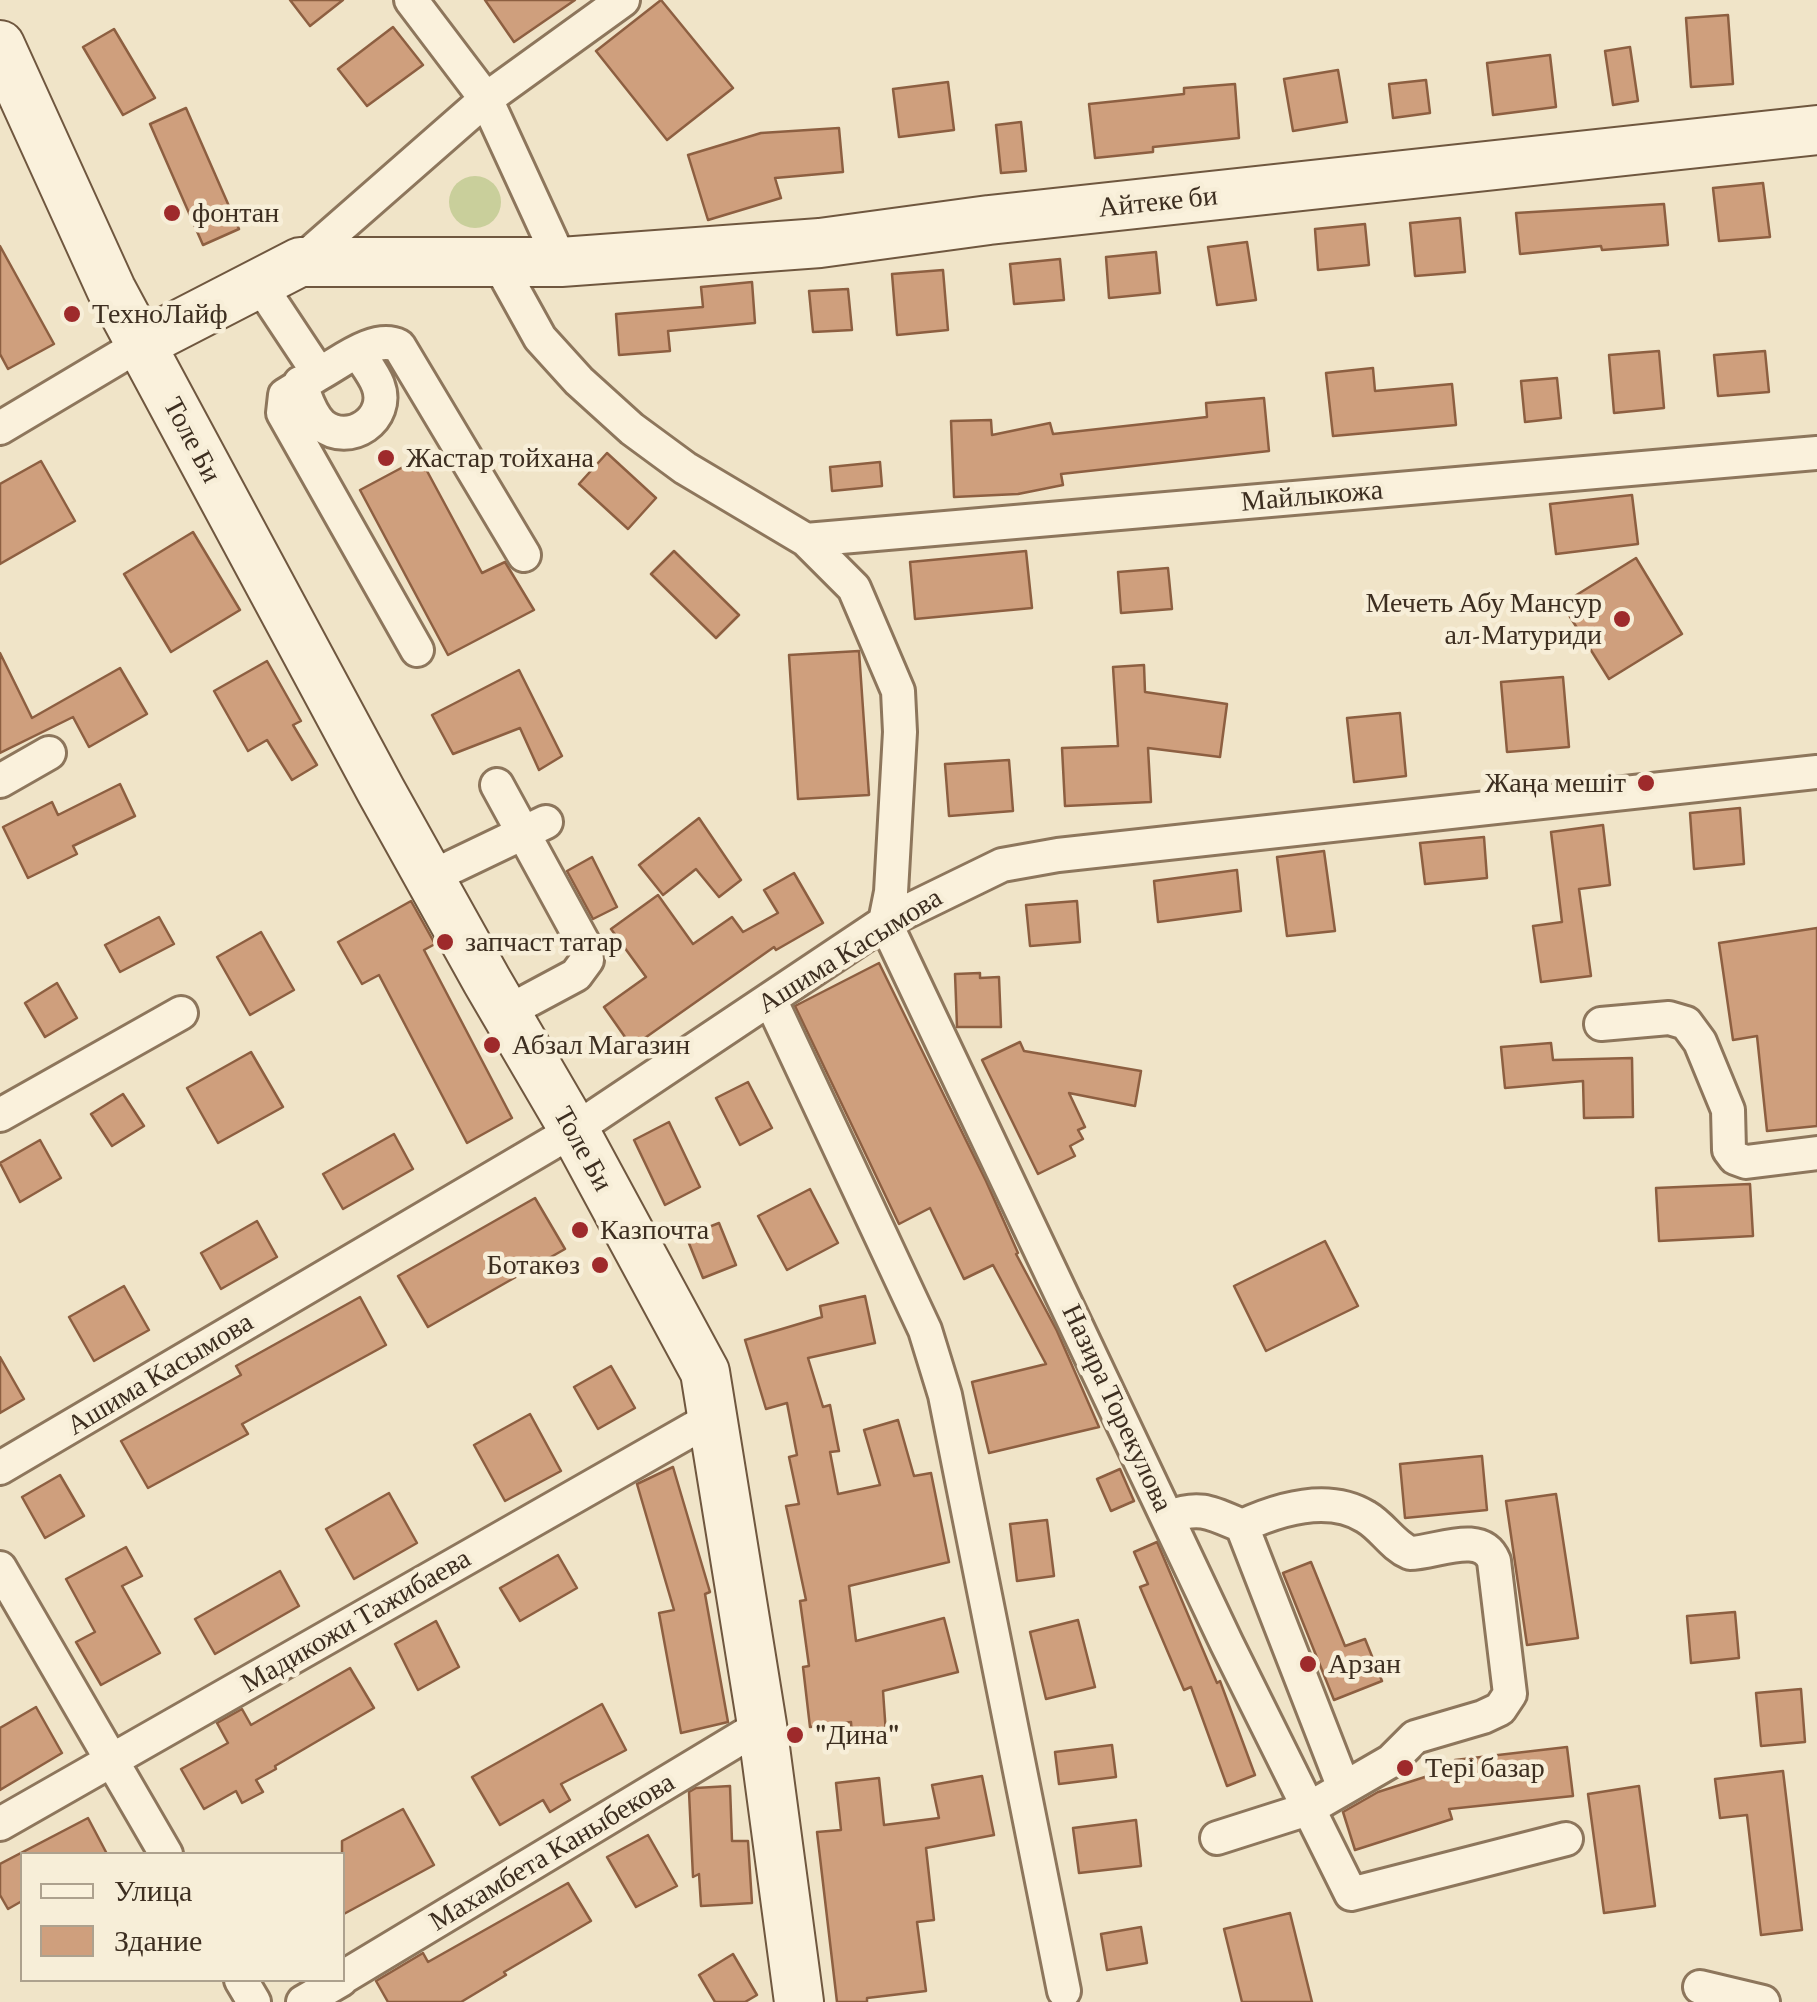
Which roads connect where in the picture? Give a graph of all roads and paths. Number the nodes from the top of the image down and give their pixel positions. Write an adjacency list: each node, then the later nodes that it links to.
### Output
1 (411, 0): 4 (street)
2 (623, 0): 4 (street)
3 (0, 45): 10 (street, Толе Би)
4 (486, 99): 6 (street); 8 (street)
5 (1817, 130): 6 (street, Айтеке би)
6 (561, 262): 7 (street, Айтеке би)
7 (499, 264): 8 (street, Айтеке би); 14 (street)
8 (279, 272): 10 (street); 11 (street)
9 (358, 352): 11 (street); 11 (street); 15 (street)
10 (147, 356): 12 (street); 22 (street, Толе Би)
11 (310, 378): 16 (street)
12 (0, 428)
13 (1817, 452): 14 (street, Майлыкожа)
14 (806, 540): 23 (street)
15 (524, 555)
16 (418, 650)
17 (49, 753): 19 (street)
18 (1817, 772): 23 (street, Ашима Касымова)
19 (0, 780)
20 (497, 785): 21 (street)
21 (535, 827): 22 (street); 26 (street)
22 (430, 878): 26 (street, Толе Би)
23 (886, 922): 24 (street, Ашима Касымова); 33 (street, Назира Торекулова)
24 (770, 999): 29 (street, Ашима Касымова); 47 (street)
25 (180, 1013): 28 (street)
26 (505, 1013): 29 (street, Толе Би)
27 (1602, 1024): 30 (street)
28 (0, 1115)
29 (574, 1130): 31 (street, Толе Би); 32 (street, Ашима Касымова)
30 (1817, 1153)
31 (712, 1418): 36 (street, Толе Би); 37 (street, Мадикожи Тажибаева)
32 (0, 1468)
33 (1169, 1517): 34 (street); 39 (street, Назира Торекулова)
34 (1242, 1526): 38 (street); 38 (street)
35 (0, 1568): 37 (street)
36 (762, 1725): 44 (street, Махамбета Каныбекова); 49 (street, Толе Би)
37 (109, 1761): 40 (street, Мадикожи Тажибаева); 43 (street)
38 (1344, 1788): 39 (street)
39 (1308, 1808): 41 (street); 42 (street, Назира Торекулова)
40 (0, 1824)
41 (1216, 1838)
42 (1566, 1839)
43 (165, 1852)
44 (345, 1977)
45 (337, 1982): 48 (street, Махамбета Каныбекова)
46 (1700, 1987): 50 (street)
47 (1064, 1991)
48 (303, 2002)
49 (800, 2002)
50 (1763, 2002)

